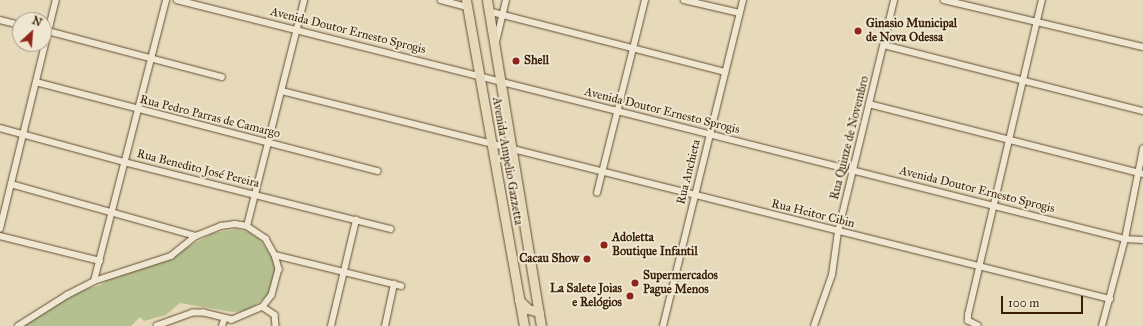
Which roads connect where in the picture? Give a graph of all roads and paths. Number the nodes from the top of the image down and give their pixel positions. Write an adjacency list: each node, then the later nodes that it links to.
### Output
1 (56, 0): 16 (street)
2 (166, 0): 29 (street)
3 (177, 0): 22 (street, Avenida Doutor Ernesto Sprogis)
4 (304, 0): 22 (street)
5 (441, 0): 14 (street)
6 (487, 0): 15 (main road, Avenida Ampelio Gazzetta)
7 (506, 0): 18 (street)
8 (645, 0): 27 (street)
9 (684, 0): 17 (street)
10 (743, 0): 17 (street, Rua Anchieta)
11 (894, 0): 24 (street, Rua Quinze de Novembro)
12 (944, 0): 20 (street)
13 (1042, 0): 20 (street)
14 (467, 3): 31 (main road, Avenida Ampelio Gazzetta)
15 (488, 11): 18 (street); 26 (main road, Avenida Ampelio Gazzetta)
16 (52, 12)
17 (740, 13): 30 (street, Rua Anchieta)
18 (503, 15): 26 (street); 27 (street)
19 (0, 20): 21 (street)
20 (1037, 20): 25 (street); 34 (street)
21 (12, 23)
22 (296, 30): 31 (street, Avenida Doutor Ernesto Sprogis); 36 (street)
23 (52, 32): 29 (street)
24 (884, 45): 34 (street); 37 (street, Rua Quinze de Novembro)
25 (1143, 47)
26 (494, 49): 33 (main road, Avenida Ampelio Gazzetta)
27 (634, 49): 30 (street); 39 (street)
28 (42, 52): 35 (street)
29 (150, 58): 32 (street); 38 (street)
30 (725, 72): 43 (street, Rua Anchieta)
31 (480, 76): 33 (street, Avenida Doutor Ernesto Sprogis); 46 (main road, Avenida Ampelio Gazzetta)
32 (222, 77)
33 (500, 80): 39 (street, Avenida Doutor Ernesto Sprogis); 47 (main road, Avenida Ampelio Gazzetta)
34 (1022, 80): 40 (street); 44 (street)
35 (36, 82): 38 (street, Rua Pedro Parras de Camargo); 42 (street)
36 (282, 91): 45 (street); 46 (street, Rua Heitor Cibin)
37 (869, 104): 44 (street); 50 (street, Rua Quinze de Novembro)
38 (138, 110): 45 (street, Rua Pedro Parras de Camargo); 49 (street)
39 (617, 110): 43 (street, Avenida Doutor Ernesto Sprogis); 52 (street)
40 (1143, 111)
41 (0, 128): 42 (street, Rua Benedito José Pereira)
42 (25, 134): 49 (street, Rua Benedito José Pereira); 54 (street)
43 (710, 134): 50 (street, Avenida Doutor Ernesto Sprogis); 57 (street, Rua Anchieta)
44 (1008, 139): 53 (street); 58 (street)
45 (269, 143): 51 (street, Rua Pedro Parras de Camargo); 56 (street)
46 (492, 143): 47 (street, Rua Heitor Cibin); 77 (main road, Avenida Ampelio Gazzetta)
47 (510, 148): 52 (street, Rua Heitor Cibin); 79 (main road, Avenida Ampelio Gazzetta)
48 (1143, 149): 53 (street)
49 (124, 162): 56 (street, Rua Benedito José Pereira); 59 (street)
50 (854, 170): 58 (street, Avenida Doutor Ernesto Sprogis); 64 (street, Rua Quinze de Novembro)
51 (378, 171)
52 (603, 171): 55 (street); 57 (street, Rua Heitor Cibin)
53 (1140, 173): 67 (street)
54 (11, 184): 59 (street); 62 (street)
55 (597, 193)
56 (256, 195): 60 (street, Rua Benedito José Pereira); 61 (street)
57 (695, 196): 64 (street, Rua Heitor Cibin); 88 (street, Rua Anchieta)
58 (994, 206): 67 (street, Avenida Doutor Ernesto Sprogis); 71 (street)
59 (113, 213): 66 (street); 70 (street)
60 (356, 220): 63 (street, Rua Benedito José Pereira); 72 (street)
61 (248, 226): 66 (street); 69 (street)
62 (0, 228)
63 (391, 229)
64 (838, 232): 71 (street, Rua Heitor Cibin); 89 (street, Rua Quinze de Novembro)
65 (0, 236): 70 (street)
66 (196, 236): 73 (street)
67 (1125, 239): 68 (street, Avenida Doutor Ernesto Sprogis); 76 (street)
68 (1143, 240)
69 (275, 255): 72 (street); 78 (street)
70 (100, 261): 73 (street)
71 (980, 266): 76 (street, Rua Heitor Cibin); 90 (street)
72 (345, 271): 74 (street); 84 (street)
73 (94, 281): 81 (street)
74 (394, 284): 75 (street); 85 (street)
75 (401, 286)
76 (1110, 299): 91 (street)
77 (519, 300): 79 (main road); 86 (main road, Avenida Ampelio Gazzetta)
78 (263, 307): 80 (street); 83 (street)
79 (539, 312): 87 (main road, Avenida Ampelio Gazzetta)
80 (223, 323): 82 (street)
81 (18, 326)
82 (157, 326)
83 (276, 326)
84 (331, 326)
85 (385, 326)
86 (524, 326)
87 (541, 326)
88 (663, 326)
89 (814, 326)
90 (978, 326)
91 (1102, 326)

